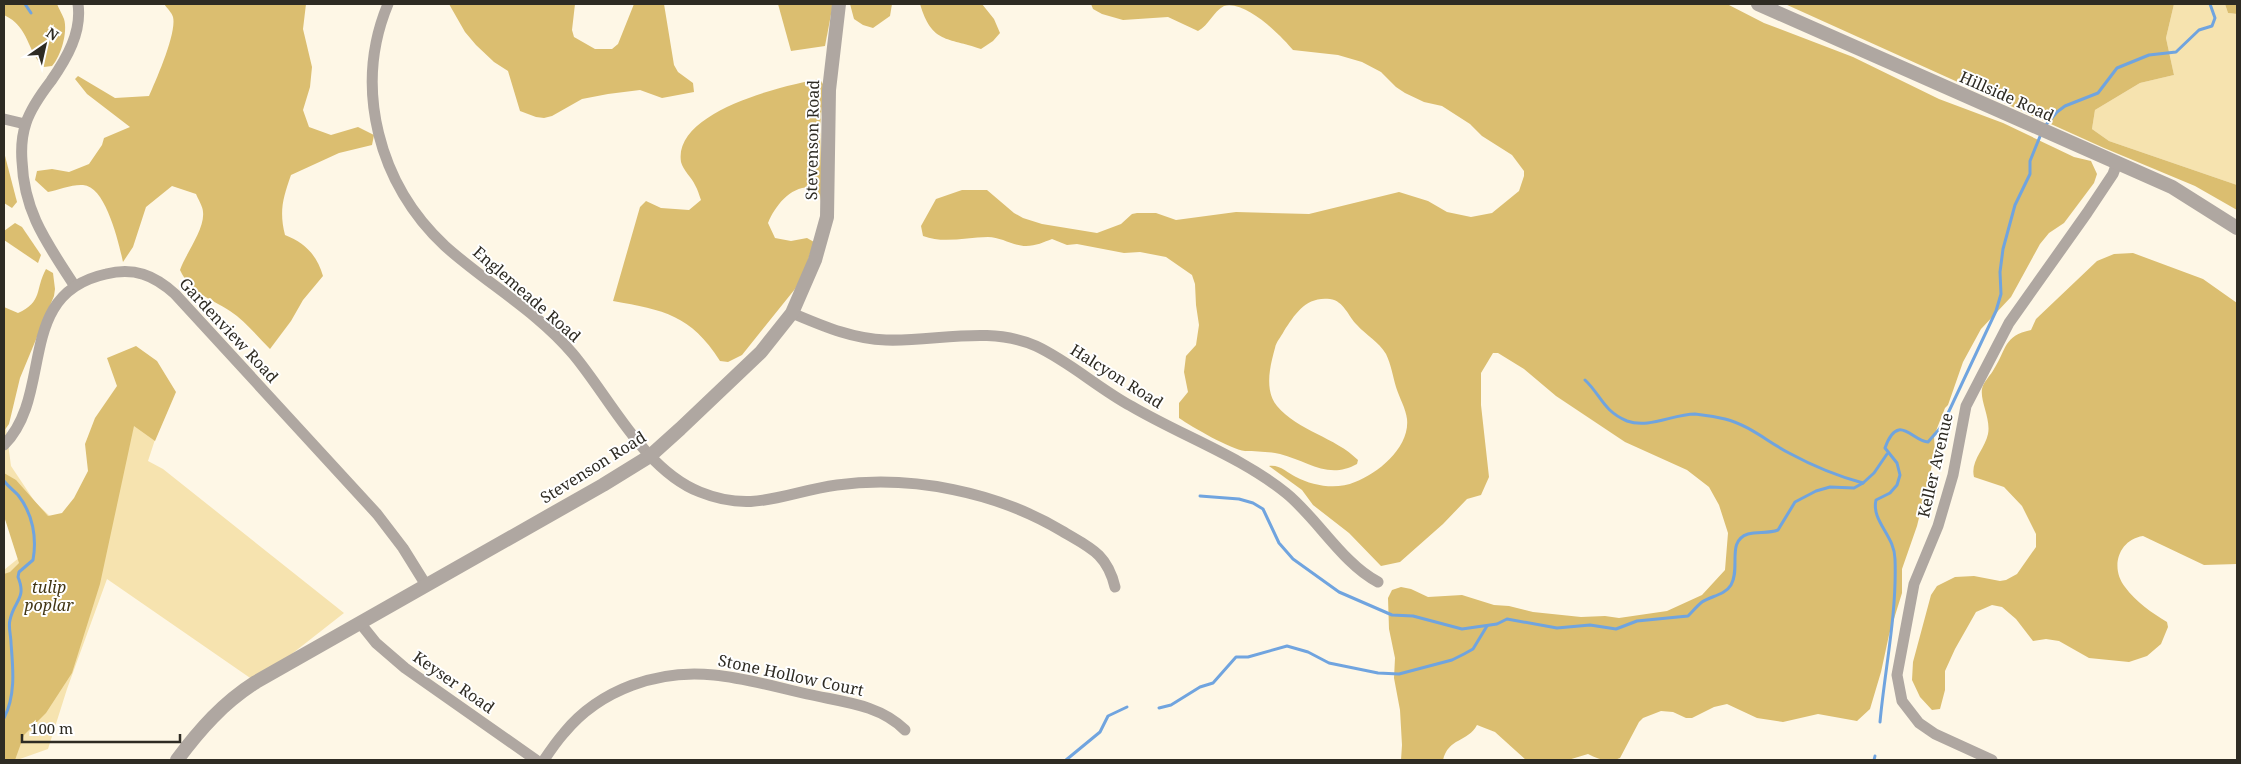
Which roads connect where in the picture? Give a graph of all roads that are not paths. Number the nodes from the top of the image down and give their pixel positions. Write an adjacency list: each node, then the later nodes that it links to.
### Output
1 (78, 4): 6 (street)
2 (388, 4): 12 (street, Englemeade Road)
3 (839, 4): 10 (street, Stevenson Road)
4 (1758, 4): 7 (street, Hillside Road)
5 (4, 119): 6 (street)
6 (25, 124): 9 (street)
7 (2117, 164): 8 (street, Hillside Road); 21 (street, Keller Avenue)
8 (2237, 228)
9 (74, 285): 11 (street); 14 (street, Gardenview Road)
10 (792, 313): 12 (street, Stevenson Road); 13 (street, Halcyon Road)
11 (4, 445)
12 (650, 456): 14 (street, Stevenson Road); 15 (street, Englemeade Road)
13 (1378, 582)
14 (426, 585): 16 (street, Stevenson Road)
15 (1115, 587)
16 (360, 623): 18 (street, Stevenson Road); 19 (street, Keyser Road)
17 (906, 730): 20 (street, Stone Hollow Court)
18 (177, 760)
19 (536, 760)
20 (544, 760)
21 (1992, 760)

